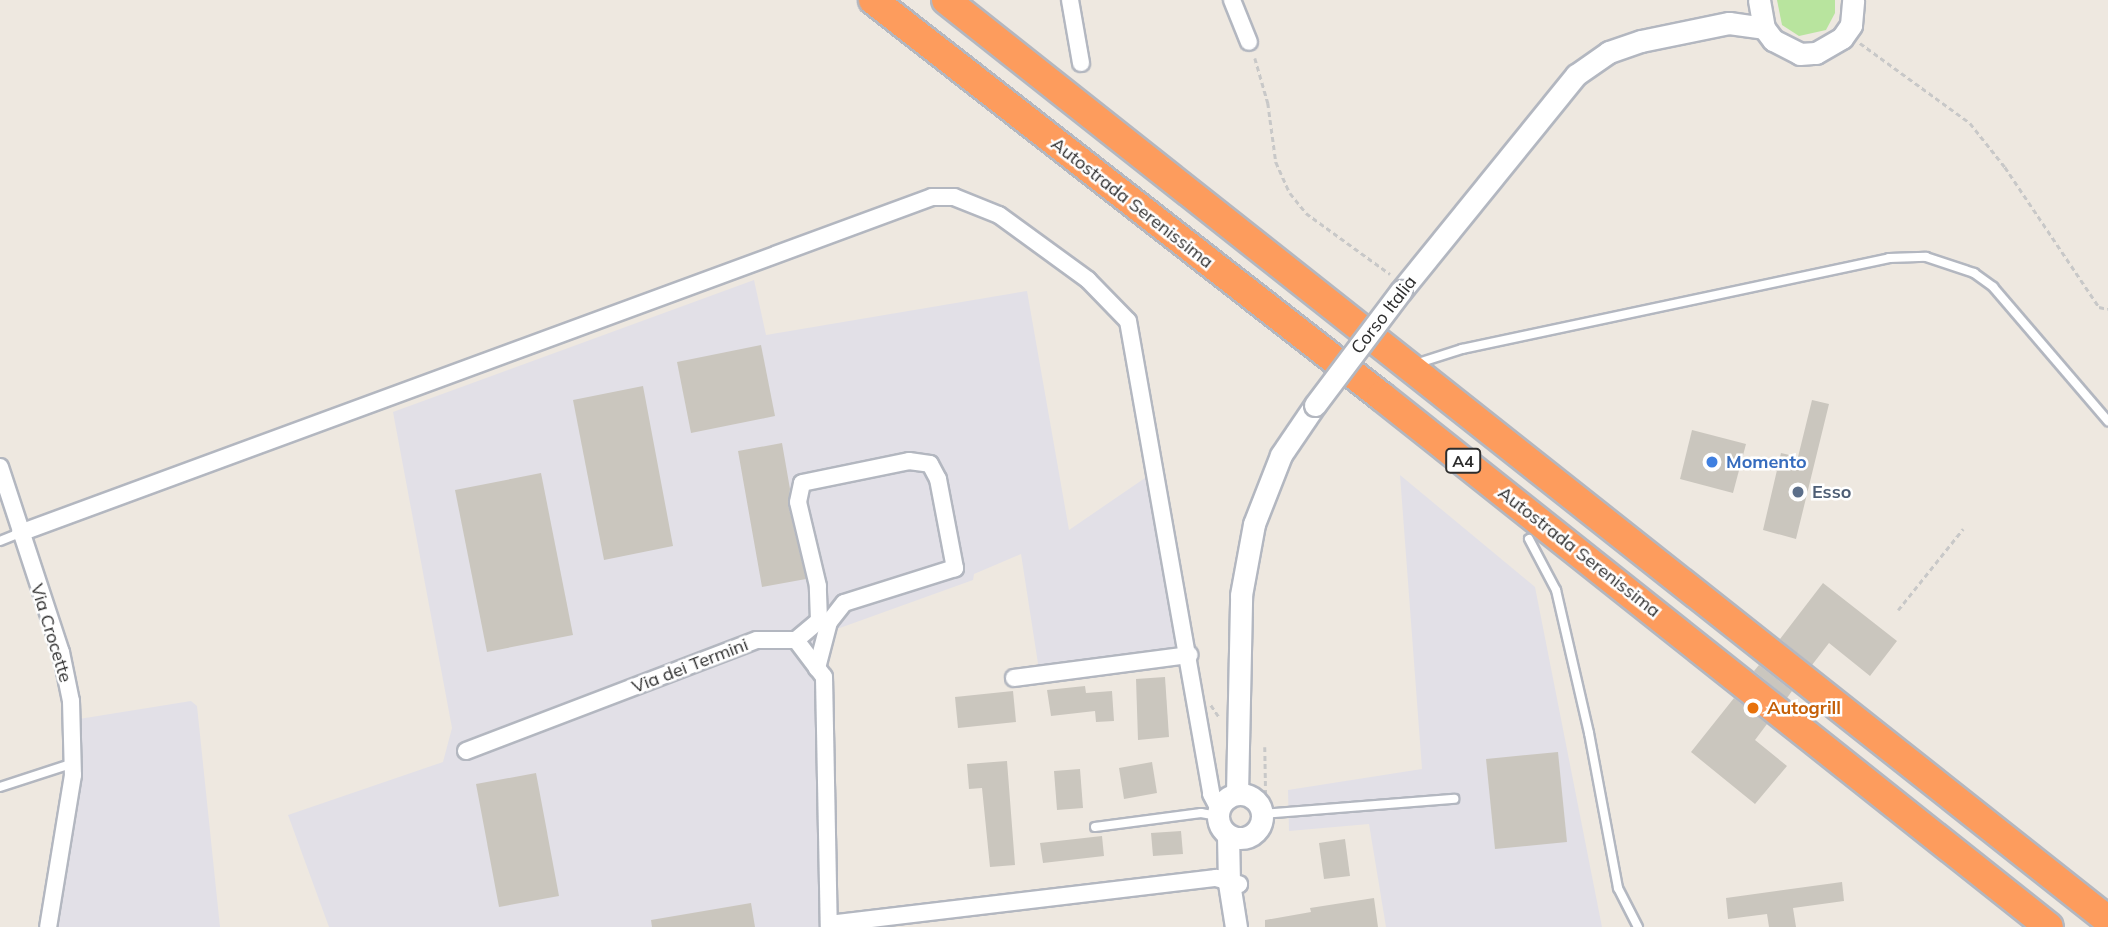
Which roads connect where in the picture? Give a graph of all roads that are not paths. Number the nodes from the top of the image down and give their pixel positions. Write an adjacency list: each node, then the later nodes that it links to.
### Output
1 (873, 0): 35 (highway, Autostrada Serenissima / A4)
2 (946, 0): 11 (highway, A4)
3 (1070, 0): 10 (street)
4 (1232, 0): 9 (street)
5 (1853, 0): 8 (street)
6 (1759, 1): 7 (street, Corso Italia); 8 (street)
7 (1729, 23): 8 (street, Corso Italia); 25 (street, Corso Italia, bridge)
8 (1764, 28)
9 (1248, 41)
10 (1081, 63)
11 (1407, 367): 12 (lane); 29 (highway, A4)
12 (2108, 421)
13 (0, 467): 14 (street, Via Crocette)
14 (20, 534): 16 (lane); 18 (street); 22 (street, Via Crocette)
15 (1529, 539): 34 (lane)
16 (0, 541)
17 (796, 640): 19 (street); 19 (street); 21 (street, Via dei Termini)
18 (1189, 655): 20 (street); 26 (street)
19 (817, 668): 30 (street)
20 (1014, 678)
21 (466, 751)
22 (74, 763): 23 (lane); 31 (street, Via Crocette)
23 (0, 787)
24 (1454, 799): 25 (lane)
25 (1254, 805): 26 (street); 26 (street)
26 (1227, 824): 27 (lane); 28 (street)
27 (1095, 828)
28 (1234, 884): 30 (street); 32 (street); 33 (street)
29 (2108, 920)
30 (829, 925)
31 (48, 927)
32 (1237, 927)
33 (1243, 927)
34 (1638, 927)
35 (2049, 927)

